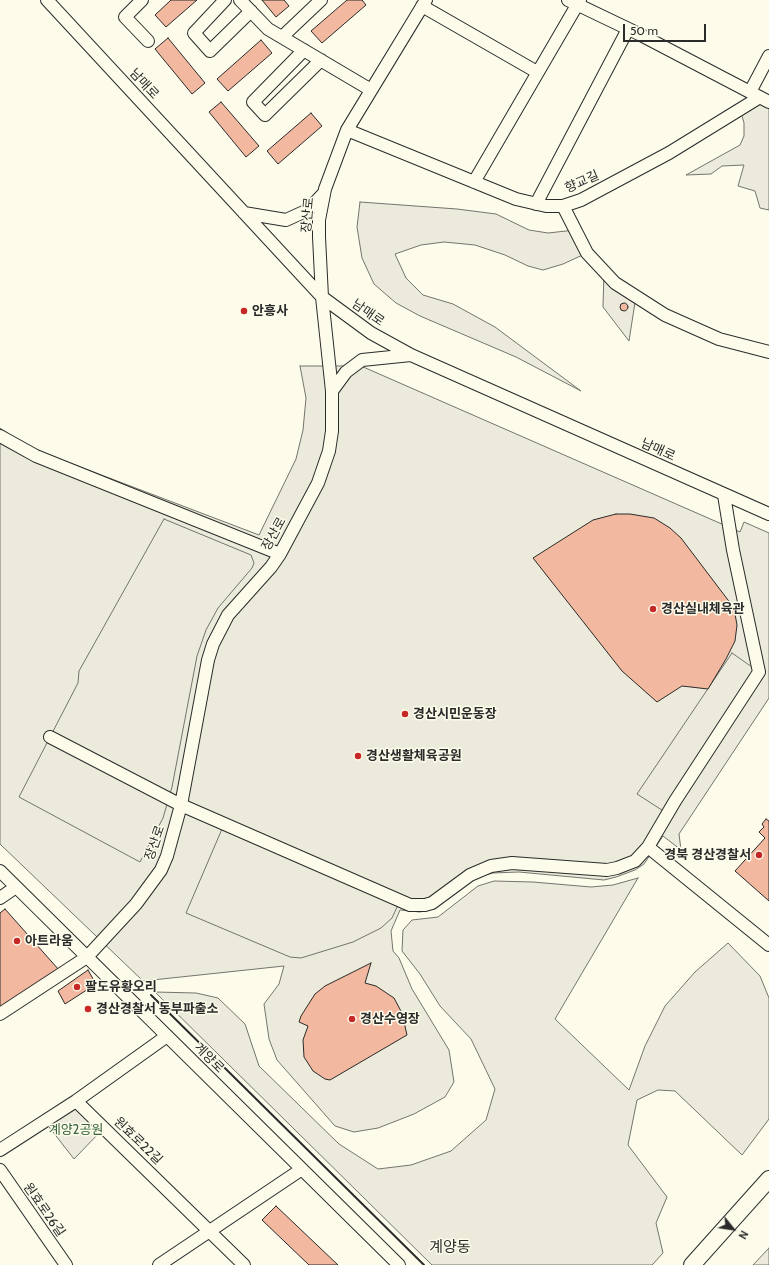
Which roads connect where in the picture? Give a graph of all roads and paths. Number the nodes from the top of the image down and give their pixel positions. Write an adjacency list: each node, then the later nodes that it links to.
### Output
1 (47, 0): 23 (street, 남매로)
2 (142, 0): 11 (street)
3 (225, 0): 8 (street)
4 (240, 0): 8 (street)
5 (317, 1): 10 (street)
6 (576, 1): 9 (street); 15 (street)
7 (424, 3): 15 (street); 16 (street, 장산로)
8 (251, 11): 10 (street)
9 (628, 29): 17 (street); 21 (street)
10 (282, 37): 12 (street)
11 (148, 41)
12 (304, 50): 14 (street); 14 (street)
13 (769, 56): 17 (street)
14 (321, 60): 16 (street)
15 (537, 72): 19 (street)
16 (372, 90): 18 (street, 장산로)
17 (759, 97): 22 (street, 향교길)
18 (347, 130): 19 (street, 향교길); 20 (street, 장산로)
19 (474, 182): 21 (street, 향교길)
20 (324, 193): 23 (street); 24 (street, 장산로)
21 (536, 204): 22 (street, 향교길)
22 (563, 206): 25 (street)
23 (244, 213): 24 (street, 남매로)
24 (322, 297): 26 (street, 남매로); 27 (street, 장산로)
25 (769, 352)
26 (411, 356): 27 (street); 29 (street, 남매로)
27 (332, 391): 31 (street, 장산로)
28 (0, 436): 31 (street)
29 (724, 494): 30 (street, 남매로); 34 (street)
30 (769, 514)
31 (280, 554): 33 (street, 장산로)
32 (50, 737): 33 (street)
33 (181, 805): 34 (street); 39 (street, 장산로)
34 (648, 847): 38 (street)
35 (0, 871): 36 (street, 계양로)
36 (16, 887): 37 (street); 39 (street, 계양로)
37 (0, 898)
38 (769, 945)
39 (87, 957): 40 (street, 장산로); 41 (street, 계양로)
40 (0, 1014)
41 (168, 1036): 42 (street); 44 (street, 계양로)
42 (76, 1101): 43 (street); 47 (street, 원효로22길)
43 (0, 1150)
44 (302, 1169): 47 (street); 51 (street, 계양로)
45 (0, 1170): 48 (street, 원효로26길)
46 (769, 1179): 52 (main road)
47 (210, 1232): 49 (street); 50 (street, 원효로22길)
48 (66, 1265)
49 (159, 1265)
50 (244, 1265)
51 (399, 1265)
52 (692, 1265)

